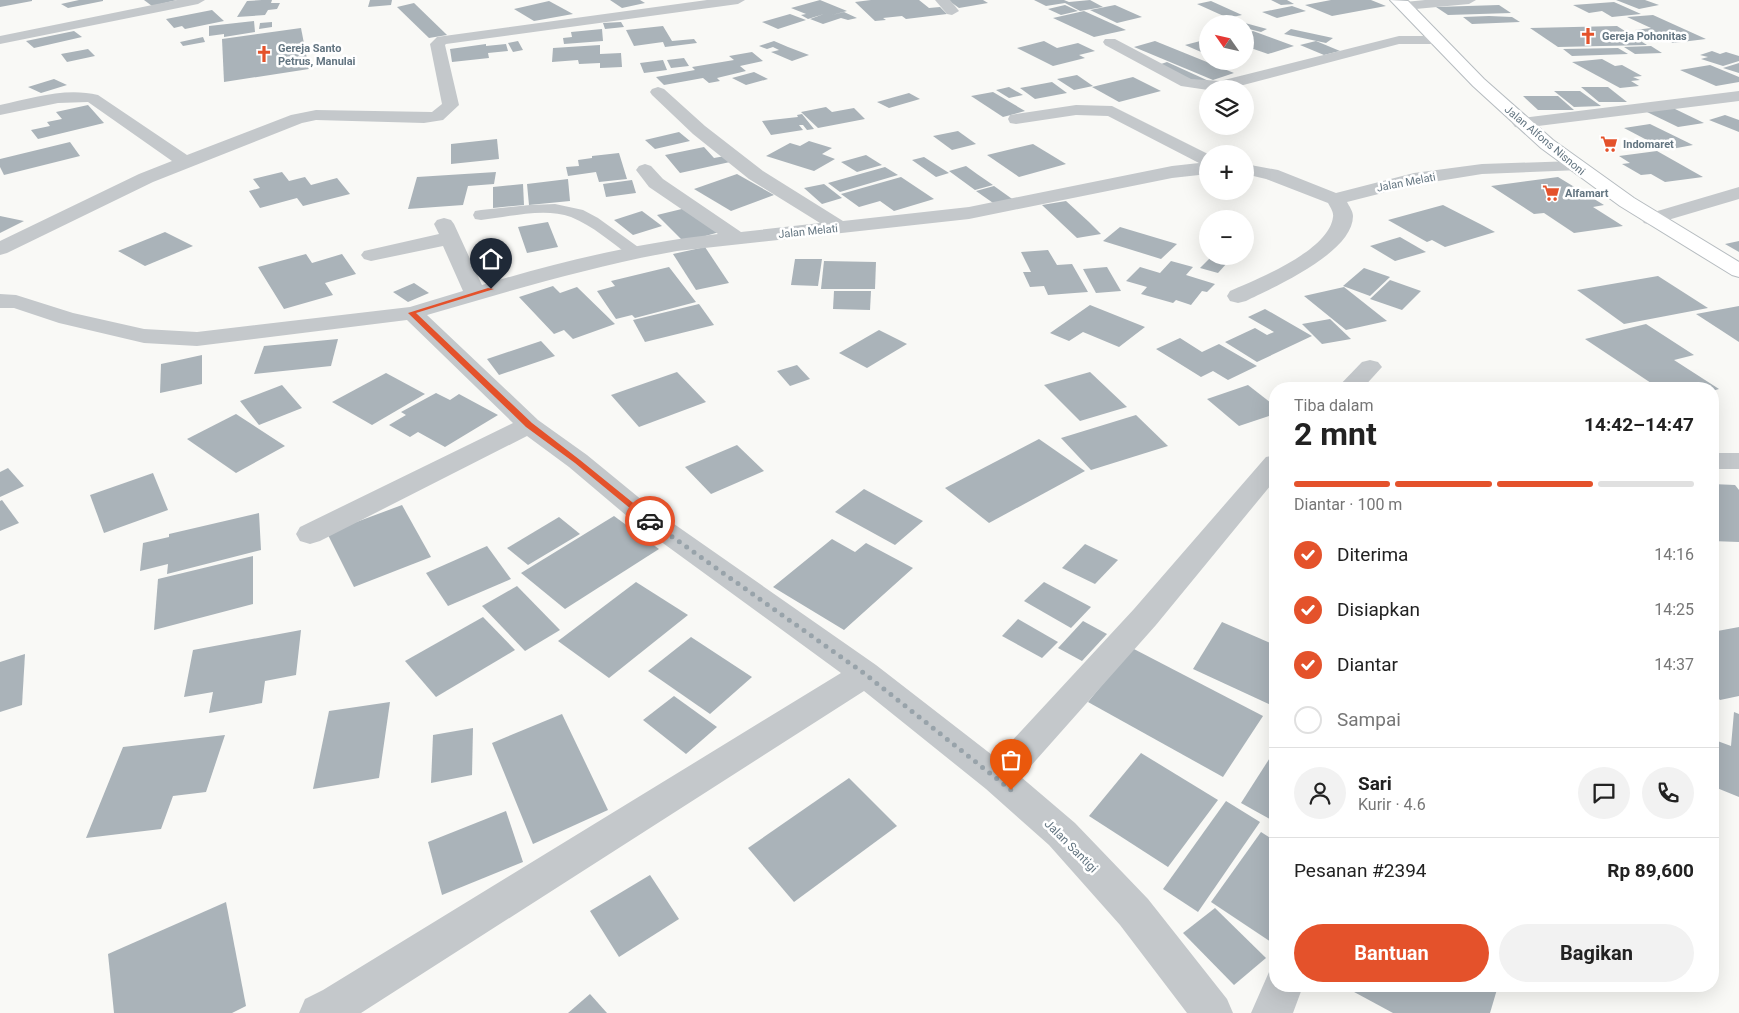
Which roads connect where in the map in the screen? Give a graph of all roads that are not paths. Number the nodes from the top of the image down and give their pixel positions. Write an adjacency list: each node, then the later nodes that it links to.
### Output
1 (198, 0): 9 (street)
2 (665, 0): 7 (street)
3 (738, 0): 7 (street)
4 (942, 0): 8 (street)
5 (1469, 0): 6 (street)
6 (1401, 3): 10 (main road, Jalan Alfons Nisnoni)
7 (683, 8): 18 (street)
8 (952, 11)
9 (0, 40)
10 (1436, 40): 11 (street); 16 (main road, Jalan Alfons Nisnoni)
11 (1110, 42)
12 (658, 92): 27 (street)
13 (1739, 96): 16 (street)
14 (0, 110): 18 (street)
15 (1016, 119): 17 (street)
16 (1521, 123): 19 (main road, Jalan Alfons Nisnoni)
17 (1199, 156)
18 (186, 162): 29 (street)
19 (1574, 166): 24 (street, Jalan Melati); 26 (main road, Jalan Alfons Nisnoni)
20 (1199, 169): 27 (street, Jalan Melati)
21 (645, 170): 28 (street)
22 (1254, 171): 24 (street)
23 (1739, 193): 26 (street)
24 (1336, 199): 34 (street)
25 (481, 215): 30 (lane)
26 (1651, 219): 32 (main road, Jalan Alfons Nisnoni)
27 (839, 227): 28 (street, Jalan Melati)
28 (736, 238): 30 (street, Jalan Melati)
29 (0, 249)
30 (636, 252): 33 (street, Jalan Melati)
31 (371, 255): 33 (street)
32 (1739, 271)
33 (475, 294): 36 (street, Jalan Melati)
34 (1238, 296)
35 (0, 301): 36 (street, Jalan Melati)
36 (412, 313): 39 (street, Jalan Santigi)
37 (1370, 367): 38 (street)
38 (1355, 382)
39 (529, 425): 43 (street); 44 (street, Jalan Santigi)
40 (1719, 461): 41 (street)
41 (1739, 461)
42 (1269, 470): 45 (street)
43 (310, 534)
44 (865, 674): 45 (street, Jalan Santigi); 47 (street)
45 (998, 778): 48 (street, Jalan Santigi)
46 (1281, 992): 49 (street)
47 (320, 1013)
48 (1212, 1013)
49 (1272, 1013)

